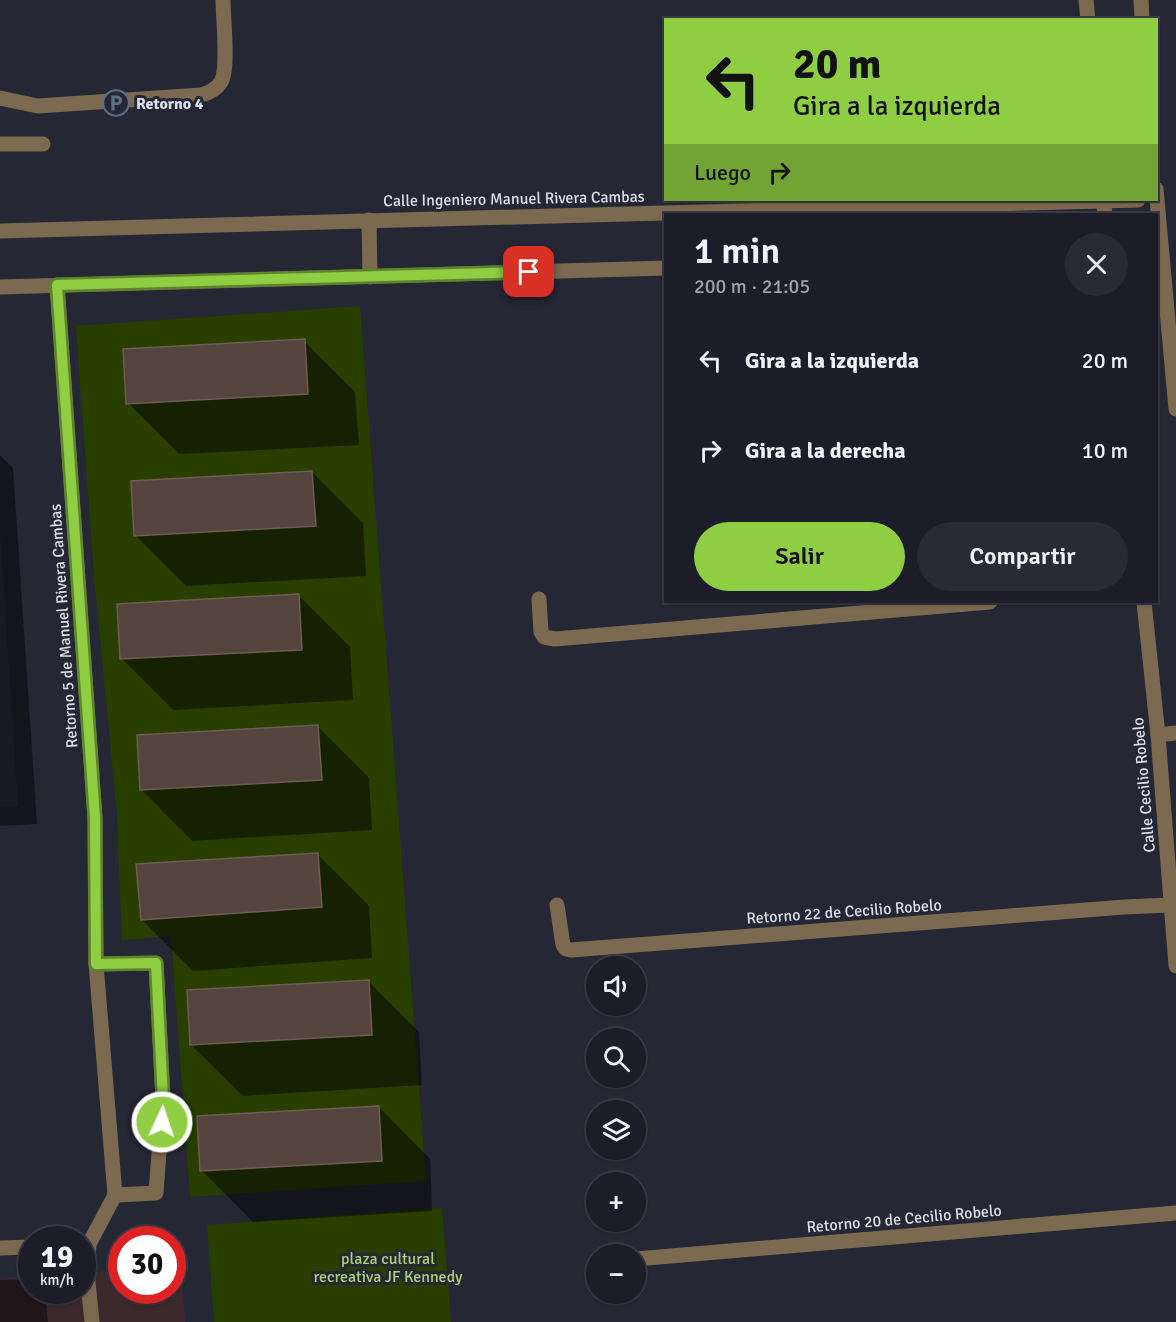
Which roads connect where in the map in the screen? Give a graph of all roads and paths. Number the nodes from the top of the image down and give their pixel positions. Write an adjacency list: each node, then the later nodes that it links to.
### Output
1 (223, 0): 6 (street)
2 (1086, 0): 4 (street)
3 (1141, 0): 5 (street)
4 (1088, 18)
5 (1142, 18)
6 (0, 98)
7 (0, 144): 8 (street)
8 (43, 144)
9 (1131, 201): 10 (street, Calle Ingeniero Manuel Rivera Cambas)
10 (1104, 205): 11 (street, Calle Ingeniero Manuel Rivera Cambas)
11 (712, 213)
12 (664, 214): 14 (street, Calle Ingeniero Manuel Rivera Cambas)
13 (1158, 214): 16 (street)
14 (369, 220): 15 (street, Calle Ingeniero Manuel Rivera Cambas); 18 (street)
15 (0, 231)
16 (1160, 252): 21 (street)
17 (664, 268): 18 (street)
18 (370, 277): 19 (street)
19 (57, 285): 20 (street); 29 (street, Retorno 5 de Manuel Rivera Cambas)
20 (0, 287)
21 (1176, 409)
22 (539, 599): 23 (street)
23 (978, 603)
24 (1144, 603): 26 (street, Calle Cecilio Robelo)
25 (1176, 733): 26 (street)
26 (1158, 735): 28 (street, Calle Cecilio Robelo)
27 (557, 905): 28 (street, Retorno 22 de Cecilio Robelo)
28 (1170, 905): 30 (street, Calle Cecilio Robelo)
29 (96, 964): 31 (street, Retorno 5 de Manuel Rivera Cambas); 31 (street)
30 (1176, 966)
31 (115, 1196): 33 (street)
32 (1176, 1213): 36 (street, Retorno 20 de Cecilio Robelo)
33 (96, 1227)
34 (18, 1247): 35 (street)
35 (0, 1248)
36 (646, 1258)
37 (90, 1304): 38 (street)
38 (92, 1322)

